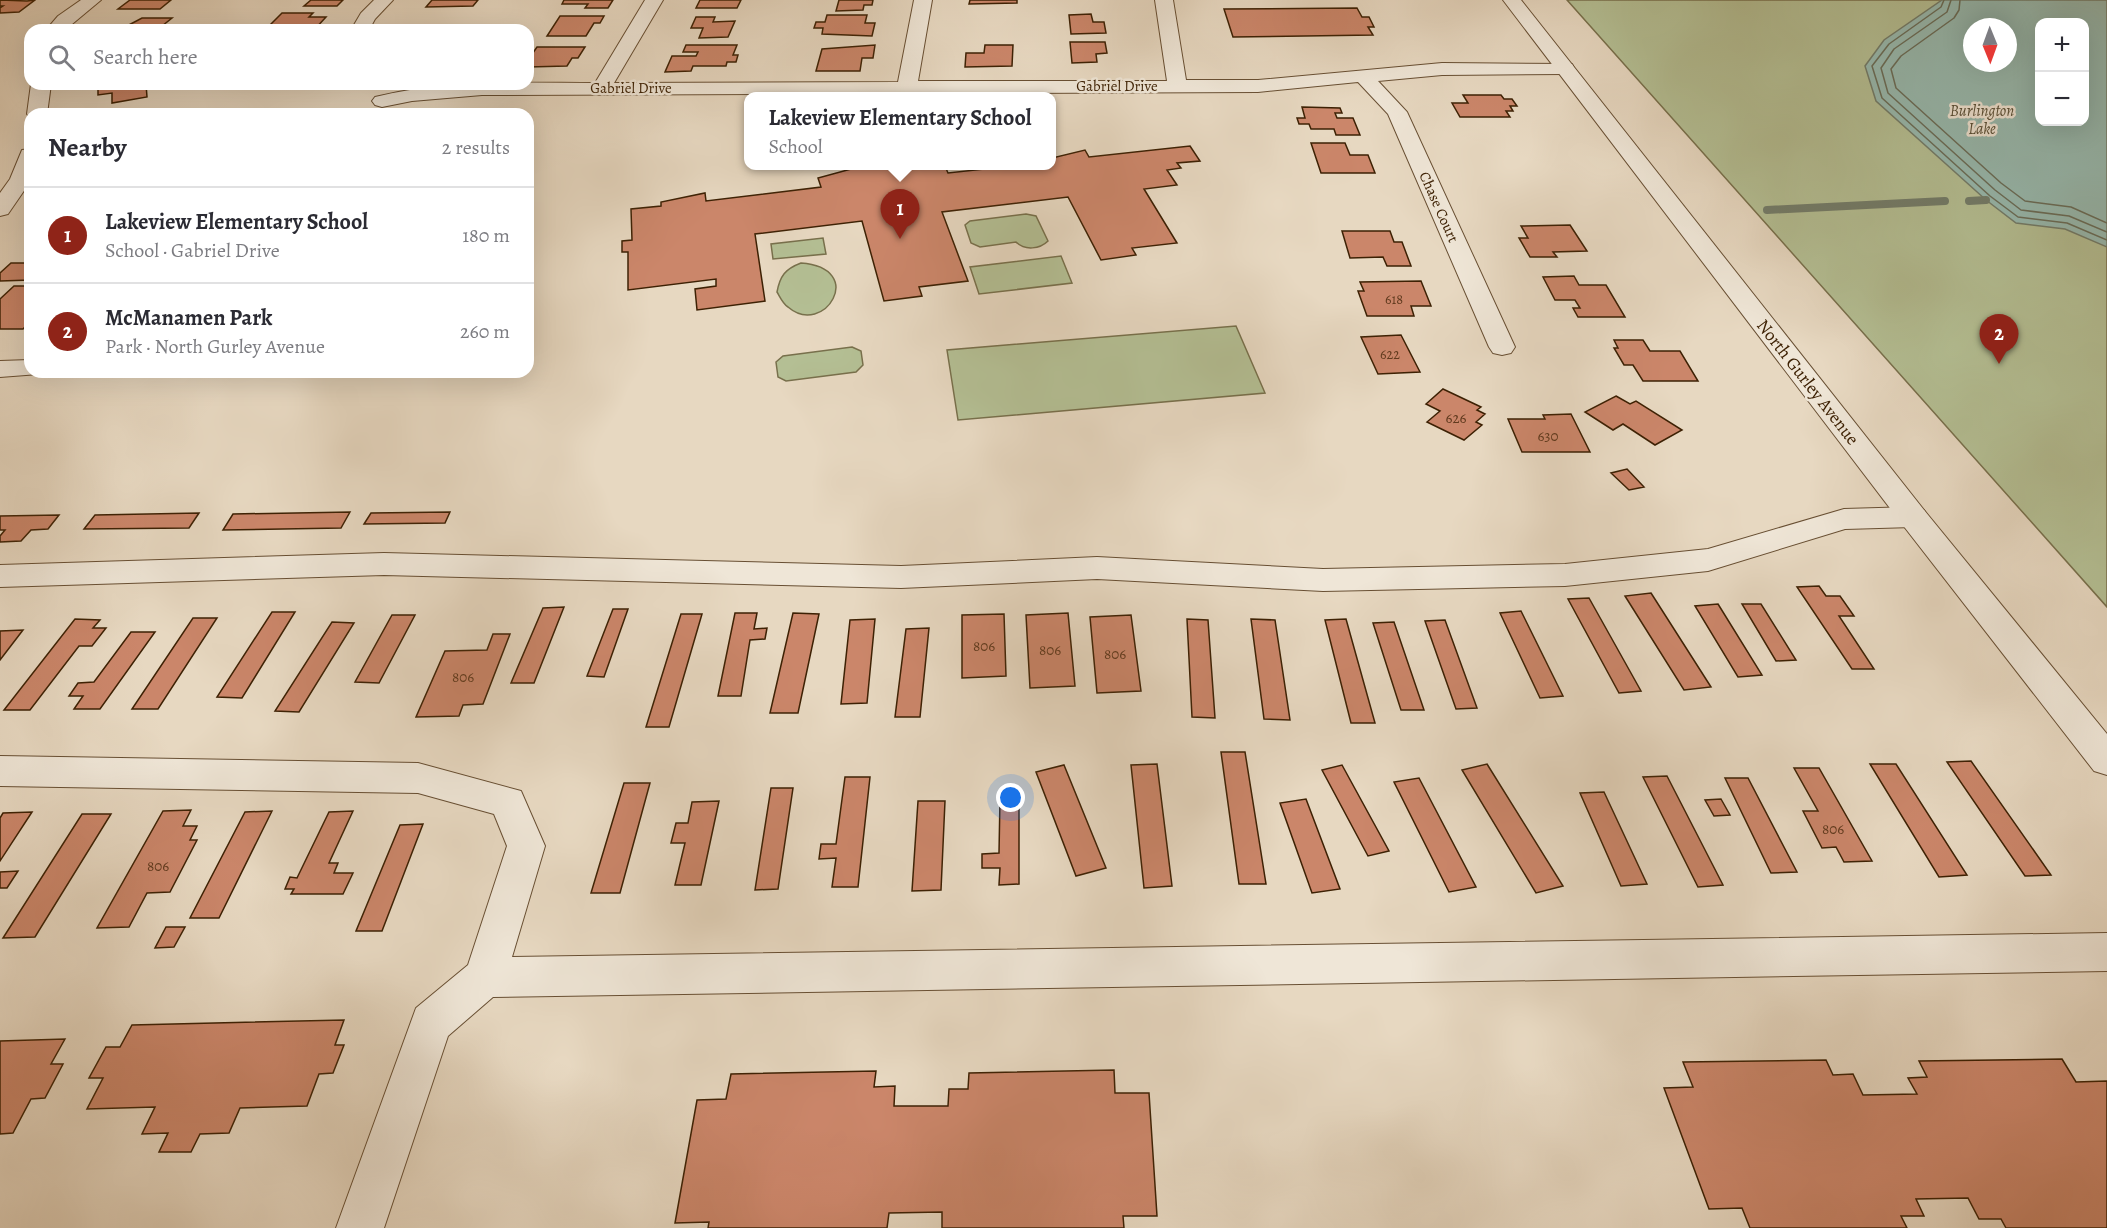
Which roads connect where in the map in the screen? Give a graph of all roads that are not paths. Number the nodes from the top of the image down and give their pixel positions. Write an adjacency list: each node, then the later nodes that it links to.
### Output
1 (92, 0): 7 (street)
2 (384, 0): 8 (street)
3 (654, 0): 13 (street)
4 (923, 0): 12 (street)
5 (1164, 0): 11 (street)
6 (1512, 0): 9 (street, North Gurley Avenue)
7 (60, 24)
8 (363, 24)
9 (1564, 68): 10 (street, Gabriel Drive); 24 (street, North Gurley Avenue)
10 (1363, 76): 11 (street, Gabriel Drive); 21 (street, Chase Court)
11 (1177, 86): 12 (street, Gabriel Drive)
12 (907, 87): 13 (street, Gabriel Drive)
13 (601, 88): 14 (street, Gabriel Drive)
14 (534, 89)
15 (40, 90): 18 (street)
16 (470, 90): 17 (street, Gabriel Drive)
17 (380, 100)
18 (39, 108)
19 (24, 171): 20 (street)
20 (0, 209)
21 (1502, 347)
22 (24, 368): 23 (street)
23 (0, 369)
24 (1913, 517): 25 (street); 26 (street, North Gurley Avenue)
25 (0, 576)
26 (2107, 760)
27 (0, 771): 29 (street)
28 (2107, 952): 29 (street)
29 (485, 976): 30 (street)
30 (360, 1228)

